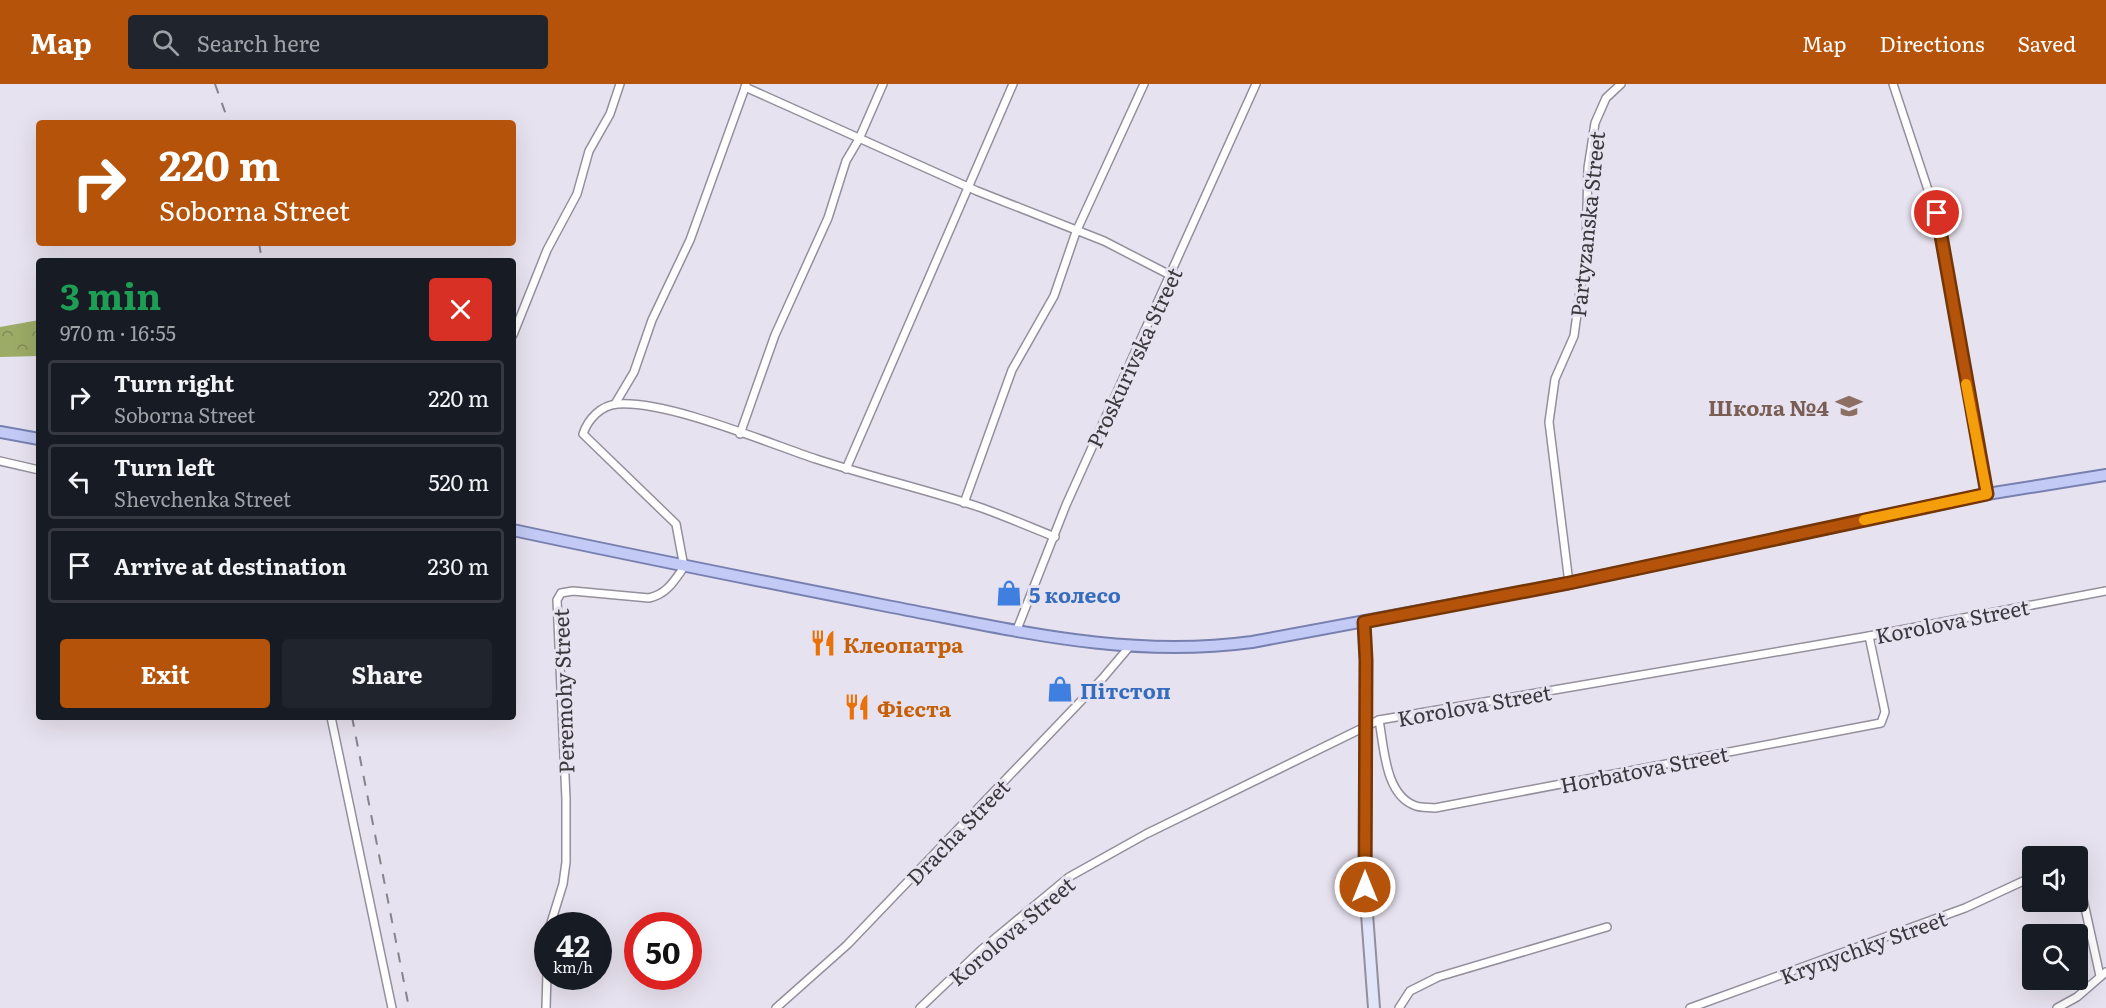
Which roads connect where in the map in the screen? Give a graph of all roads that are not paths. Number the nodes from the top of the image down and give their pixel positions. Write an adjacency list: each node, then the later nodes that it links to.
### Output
1 (620, 84): 13 (street)
2 (883, 84): 9 (street)
3 (1013, 84): 10 (street)
4 (1144, 84): 11 (street)
5 (1256, 84): 12 (street, Proskurivska Street)
6 (1621, 84): 27 (street, Partyzanska Street)
7 (1893, 84): 22 (street)
8 (746, 85): 9 (street); 14 (street)
9 (859, 139): 10 (street); 16 (street)
10 (970, 187): 11 (street); 20 (street)
11 (1076, 232): 12 (street); 23 (street)
12 (1170, 275): 25 (street, Proskurivska Street)
13 (516, 328)
14 (615, 404): 16 (street); 26 (street)
15 (0, 432): 17 (main road)
16 (740, 434): 20 (street)
17 (36, 438)
18 (0, 461): 19 (street)
19 (36, 469)
20 (846, 469): 23 (street)
21 (2106, 475): 22 (main road)
22 (1987, 494): 27 (main road)
23 (964, 503): 25 (street)
24 (516, 531): 26 (main road)
25 (1054, 537): 30 (street, Proskurivska Street)
26 (684, 567): 30 (main road); 37 (street, Peremohy Street)
27 (1569, 583): 29 (main road)
28 (2106, 591): 31 (street, Korolova Street)
29 (1364, 622): 32 (main road); 35 (main road)
30 (1016, 632): 32 (main road)
31 (1869, 636): 34 (street, Korolova Street); 34 (street, Horbatova Street)
32 (1130, 646): 44 (street, Dracha Street)
33 (332, 720): 42 (street)
34 (1378, 720): 35 (street, Korolova Street)
35 (1365, 727): 45 (street, Korolova Street); 46 (main road)
36 (2022, 882): 48 (street, Krynychky Street)
37 (554, 912)
38 (2087, 912): 40 (street)
39 (1607, 927): 47 (street)
40 (2103, 974): 49 (street)
41 (547, 990): 43 (street)
42 (392, 1008)
43 (546, 1008)
44 (776, 1008)
45 (920, 1008)
46 (1374, 1008)
47 (1399, 1008)
48 (1690, 1008)
49 (2057, 1008)

